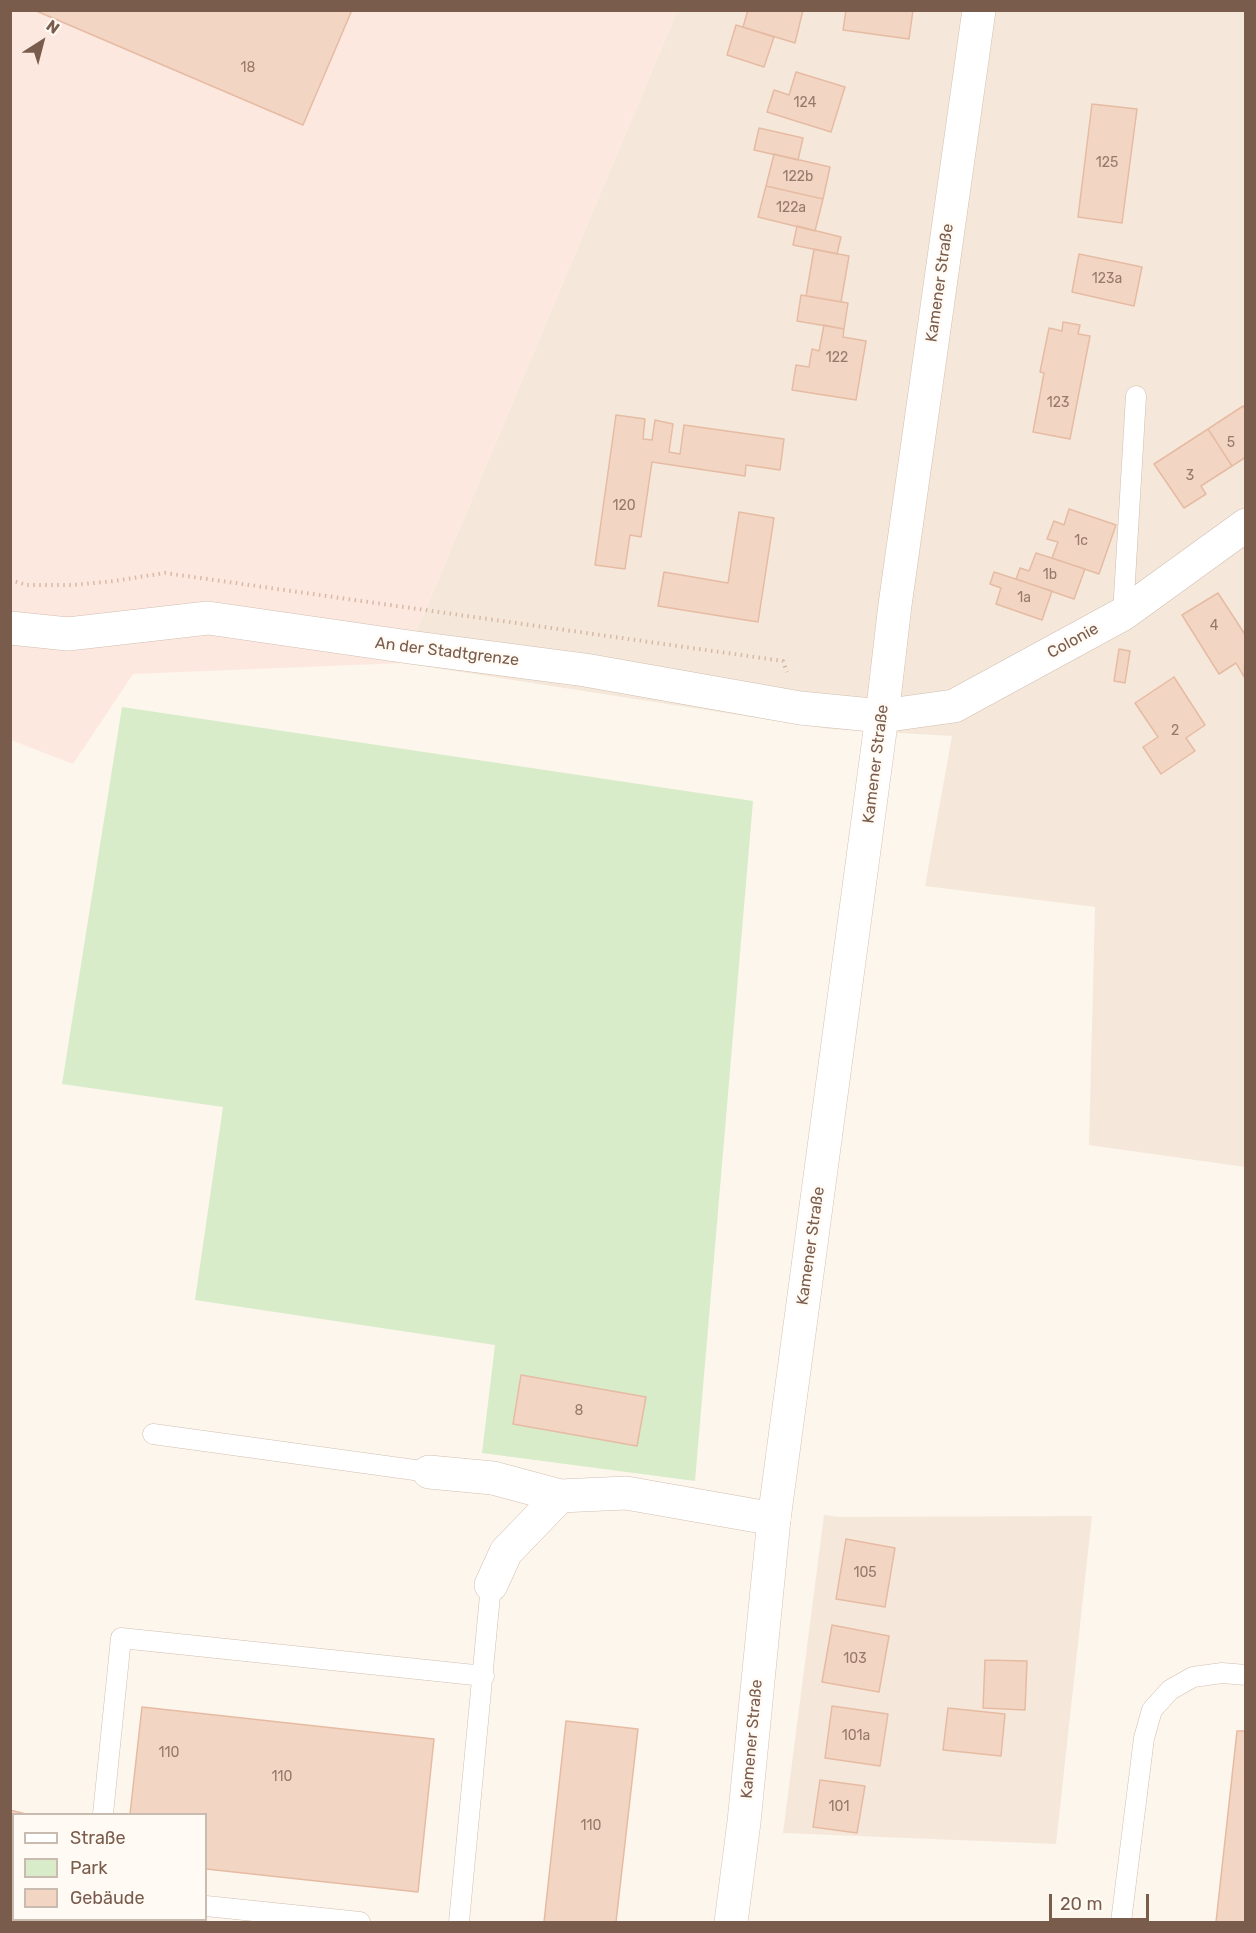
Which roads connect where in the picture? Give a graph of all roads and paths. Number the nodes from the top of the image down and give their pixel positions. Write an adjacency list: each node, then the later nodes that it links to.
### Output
1 (979, 10): 6 (main road, Kamener Straße)
2 (1136, 396): 4 (lane)
3 (1245, 525): 4 (main road, Colonie)
4 (1124, 614): 6 (main road, Colonie)
5 (10, 628): 6 (main road, An der Stadtgrenze)
6 (882, 716): 10 (main road, Kamener Straße)
7 (153, 1434): 8 (lane)
8 (429, 1472): 9 (main road)
9 (560, 1496): 10 (main road); 11 (main road)
10 (774, 1519): 18 (main road, Kamener Straße)
11 (491, 1585): 13 (lane)
12 (1245, 1675): 19 (lane)
13 (484, 1676): 14 (lane); 17 (lane)
14 (103, 1813)
15 (207, 1906): 16 (lane)
16 (360, 1923)
17 (459, 1923)
18 (730, 1923)
19 (1121, 1923)

